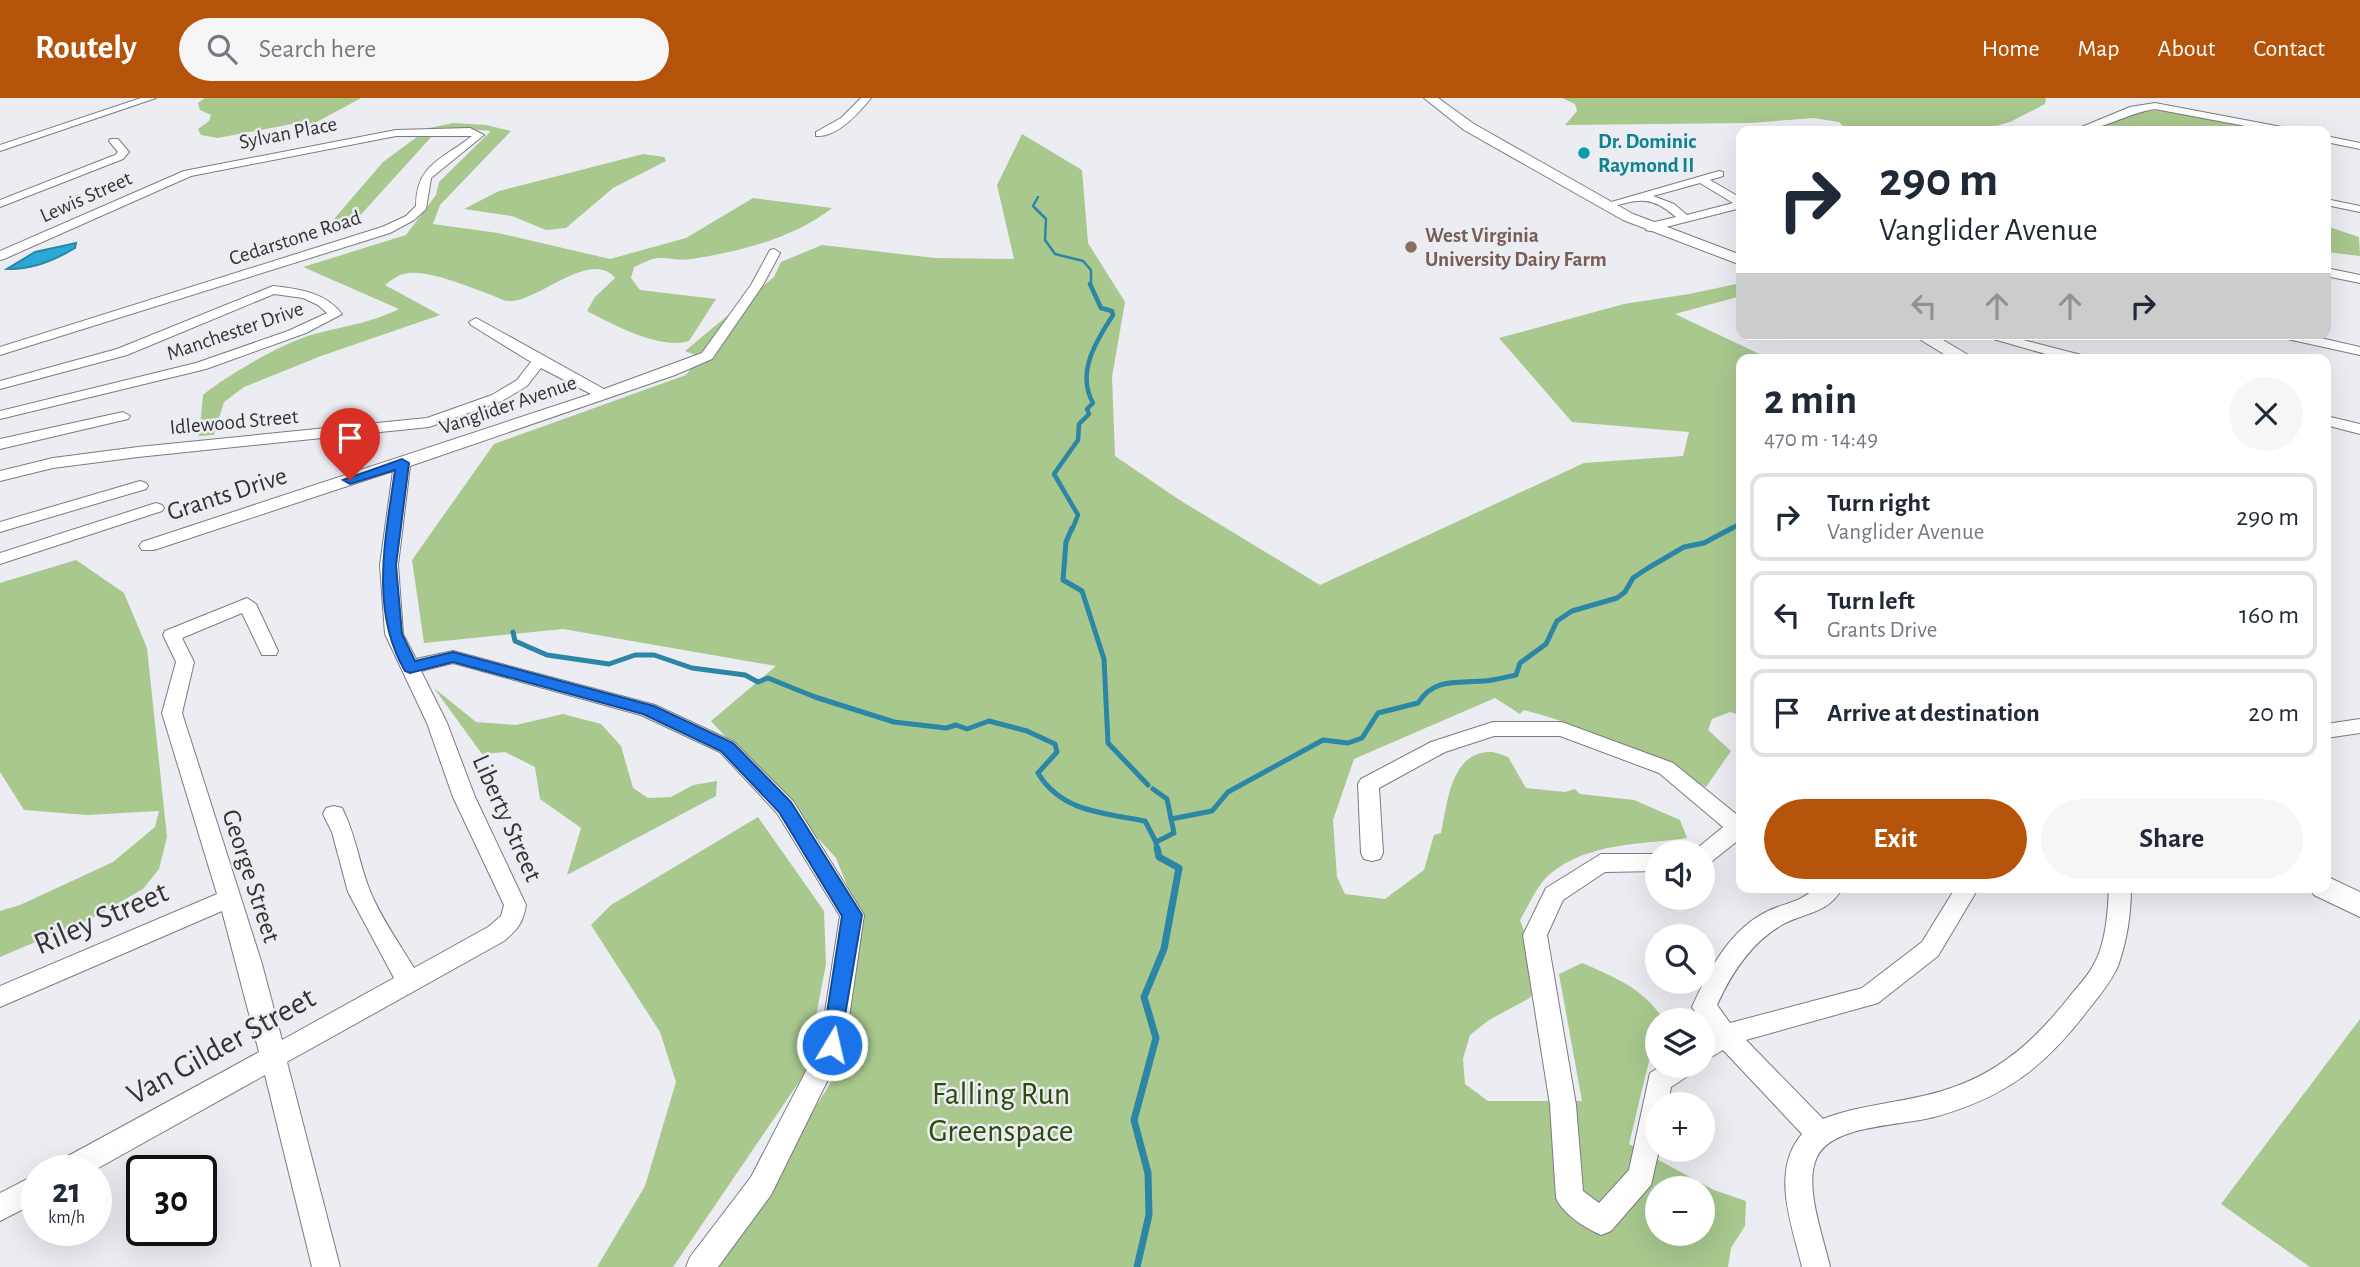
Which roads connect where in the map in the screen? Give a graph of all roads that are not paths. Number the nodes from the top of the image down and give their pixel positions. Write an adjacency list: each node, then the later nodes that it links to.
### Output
1 (151, 98): 11 (street)
2 (866, 98): 7 (street)
3 (1430, 98): 19 (main road)
4 (2090, 126): 5 (street)
5 (2252, 126)
6 (396, 132): 12 (street, Sylvan Place); 33 (street, Cedarstone Road)
7 (820, 134)
8 (2331, 140): 10 (street)
9 (114, 141): 18 (street)
10 (2360, 146)
11 (0, 148)
12 (188, 173): 25 (street, Lewis Street)
13 (1719, 174): 14 (street)
14 (1701, 179): 15 (street); 16 (street)
15 (1641, 195): 19 (street); 22 (street)
16 (1736, 201)
17 (2331, 203): 21 (street)
18 (0, 205)
19 (1607, 205): 23 (main road)
20 (1736, 205): 22 (street)
21 (2360, 209)
22 (1683, 217): 23 (street)
23 (1650, 227): 26 (main road)
24 (774, 253): 39 (street, Vanglider Avenue)
25 (0, 256)
26 (1736, 258)
27 (2331, 273): 28 (street)
28 (2360, 279)
29 (476, 322): 37 (street)
30 (1930, 340): 35 (main road)
31 (2007, 340): 36 (street)
32 (2310, 340): 34 (street)
33 (0, 351)
34 (2360, 351)
35 (1957, 354)
36 (2061, 354)
37 (539, 361): 39 (street); 46 (street, Idlewood Street)
38 (0, 385): 40 (street, Manchester Drive)
39 (604, 395): 45 (street, Vanglider Avenue)
40 (0, 415)
41 (123, 416): 44 (street)
42 (2331, 422): 43 (street)
43 (2360, 429)
44 (0, 444)
45 (402, 463): 50 (street, Grants Drive); 53 (street)
46 (143, 474): 47 (street, Idlewood Street); 49 (street)
47 (0, 476)
48 (156, 508): 51 (street)
49 (0, 527)
50 (148, 547)
51 (0, 559)
52 (269, 651): 66 (street, George Street)
53 (410, 667): 68 (street, Liberty Street); 79 (street)
54 (2360, 726): 55 (street)
55 (2331, 730)
56 (334, 814): 68 (street)
57 (1736, 826): 60 (street)
58 (1736, 832): 59 (street)
59 (1715, 847)
60 (1372, 853)
61 (1645, 863): 73 (street)
62 (2331, 890): 67 (main road)
63 (1820, 893): 70 (street)
64 (1964, 893): 70 (street)
65 (2120, 893): 74 (street)
66 (228, 899): 69 (street, Riley Street); 72 (street, George Street)
67 (2360, 905)
68 (409, 982): 72 (street, Van Gilder Street)
69 (0, 997)
70 (1725, 1035): 71 (street); 74 (street)
71 (1715, 1042)
72 (273, 1057): 75 (street, Van Gilder Street); 78 (street, George Street)
73 (1665, 1078)
74 (1820, 1134): 80 (street)
75 (96, 1155)
76 (21, 1196): 77 (street)
77 (0, 1208)
78 (327, 1267)
79 (700, 1267)
80 (1816, 1267)

